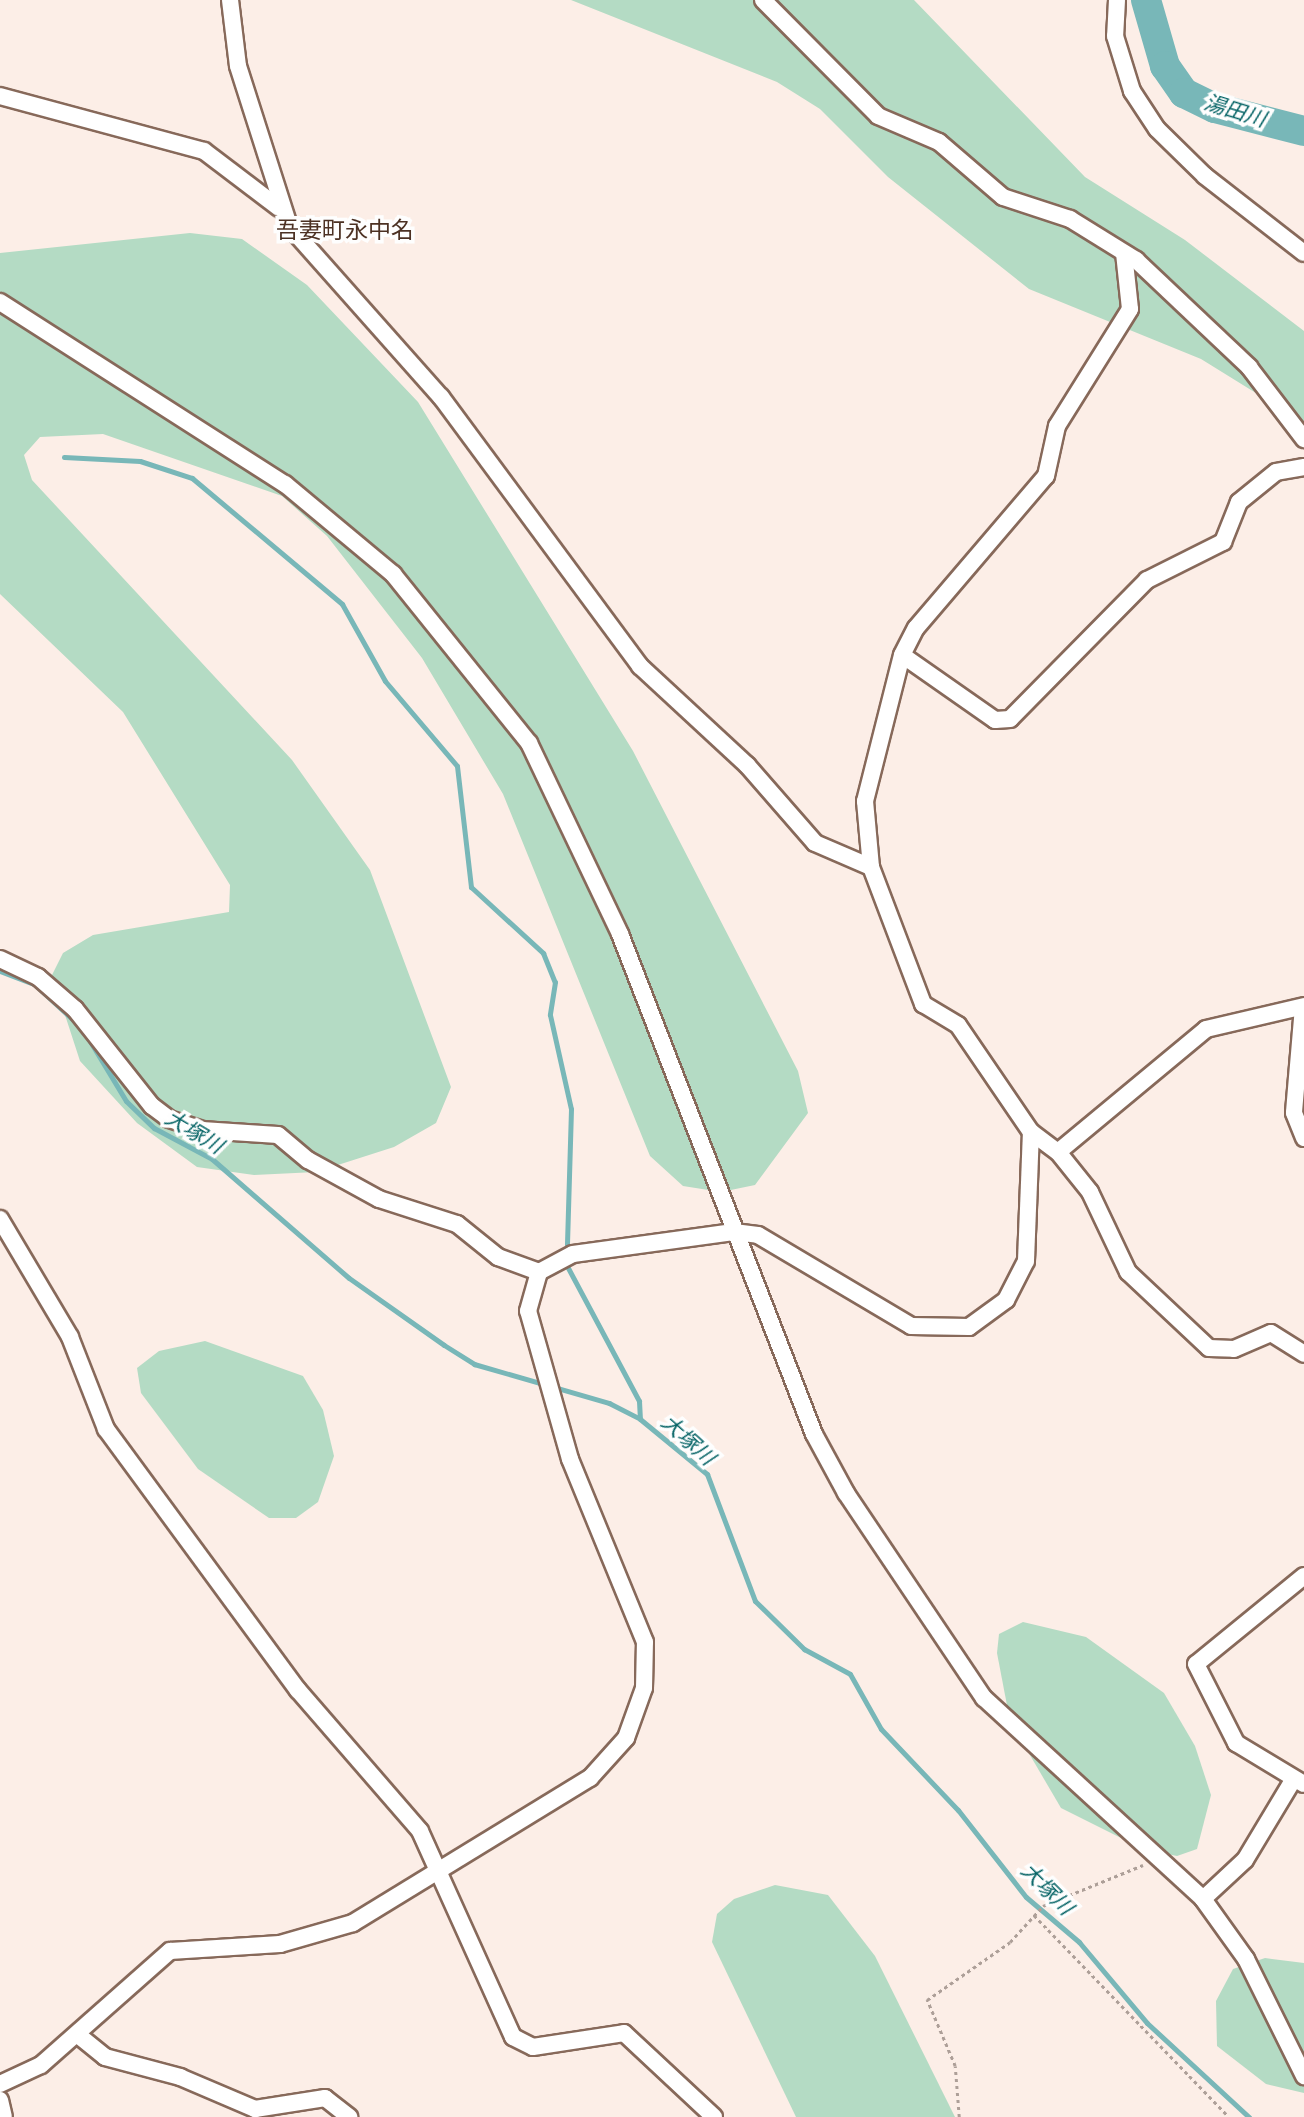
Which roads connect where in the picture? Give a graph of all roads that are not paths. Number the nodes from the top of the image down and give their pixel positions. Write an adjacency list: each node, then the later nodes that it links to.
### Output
1 (230, 0): 5 (street)
2 (763, 0): 6 (street)
3 (1117, 0): 7 (street)
4 (0, 96): 5 (street)
5 (279, 208): 12 (street)
6 (1124, 253): 9 (street); 11 (street)
7 (1304, 253)
8 (0, 302): 19 (street)
9 (1304, 439)
10 (1304, 467): 11 (street)
11 (902, 655): 12 (street)
12 (871, 867): 15 (street)
13 (0, 959): 20 (street)
14 (1304, 1007): 16 (street); 17 (street)
15 (1031, 1132): 17 (street); 19 (street)
16 (1304, 1138)
17 (1058, 1152): 21 (street)
18 (0, 1219): 24 (street)
19 (734, 1232): 20 (street); 25 (street)
20 (538, 1272): 24 (street)
21 (1304, 1354)
22 (1304, 1576): 23 (street)
23 (1299, 1782): 25 (street)
24 (437, 1875): 26 (street); 32 (street)
25 (1203, 1899): 27 (street)
26 (78, 2035): 28 (street); 31 (street)
27 (1304, 2076)
28 (0, 2084)
29 (0, 2100): 30 (street)
30 (4, 2117)
31 (349, 2117)
32 (714, 2117)

